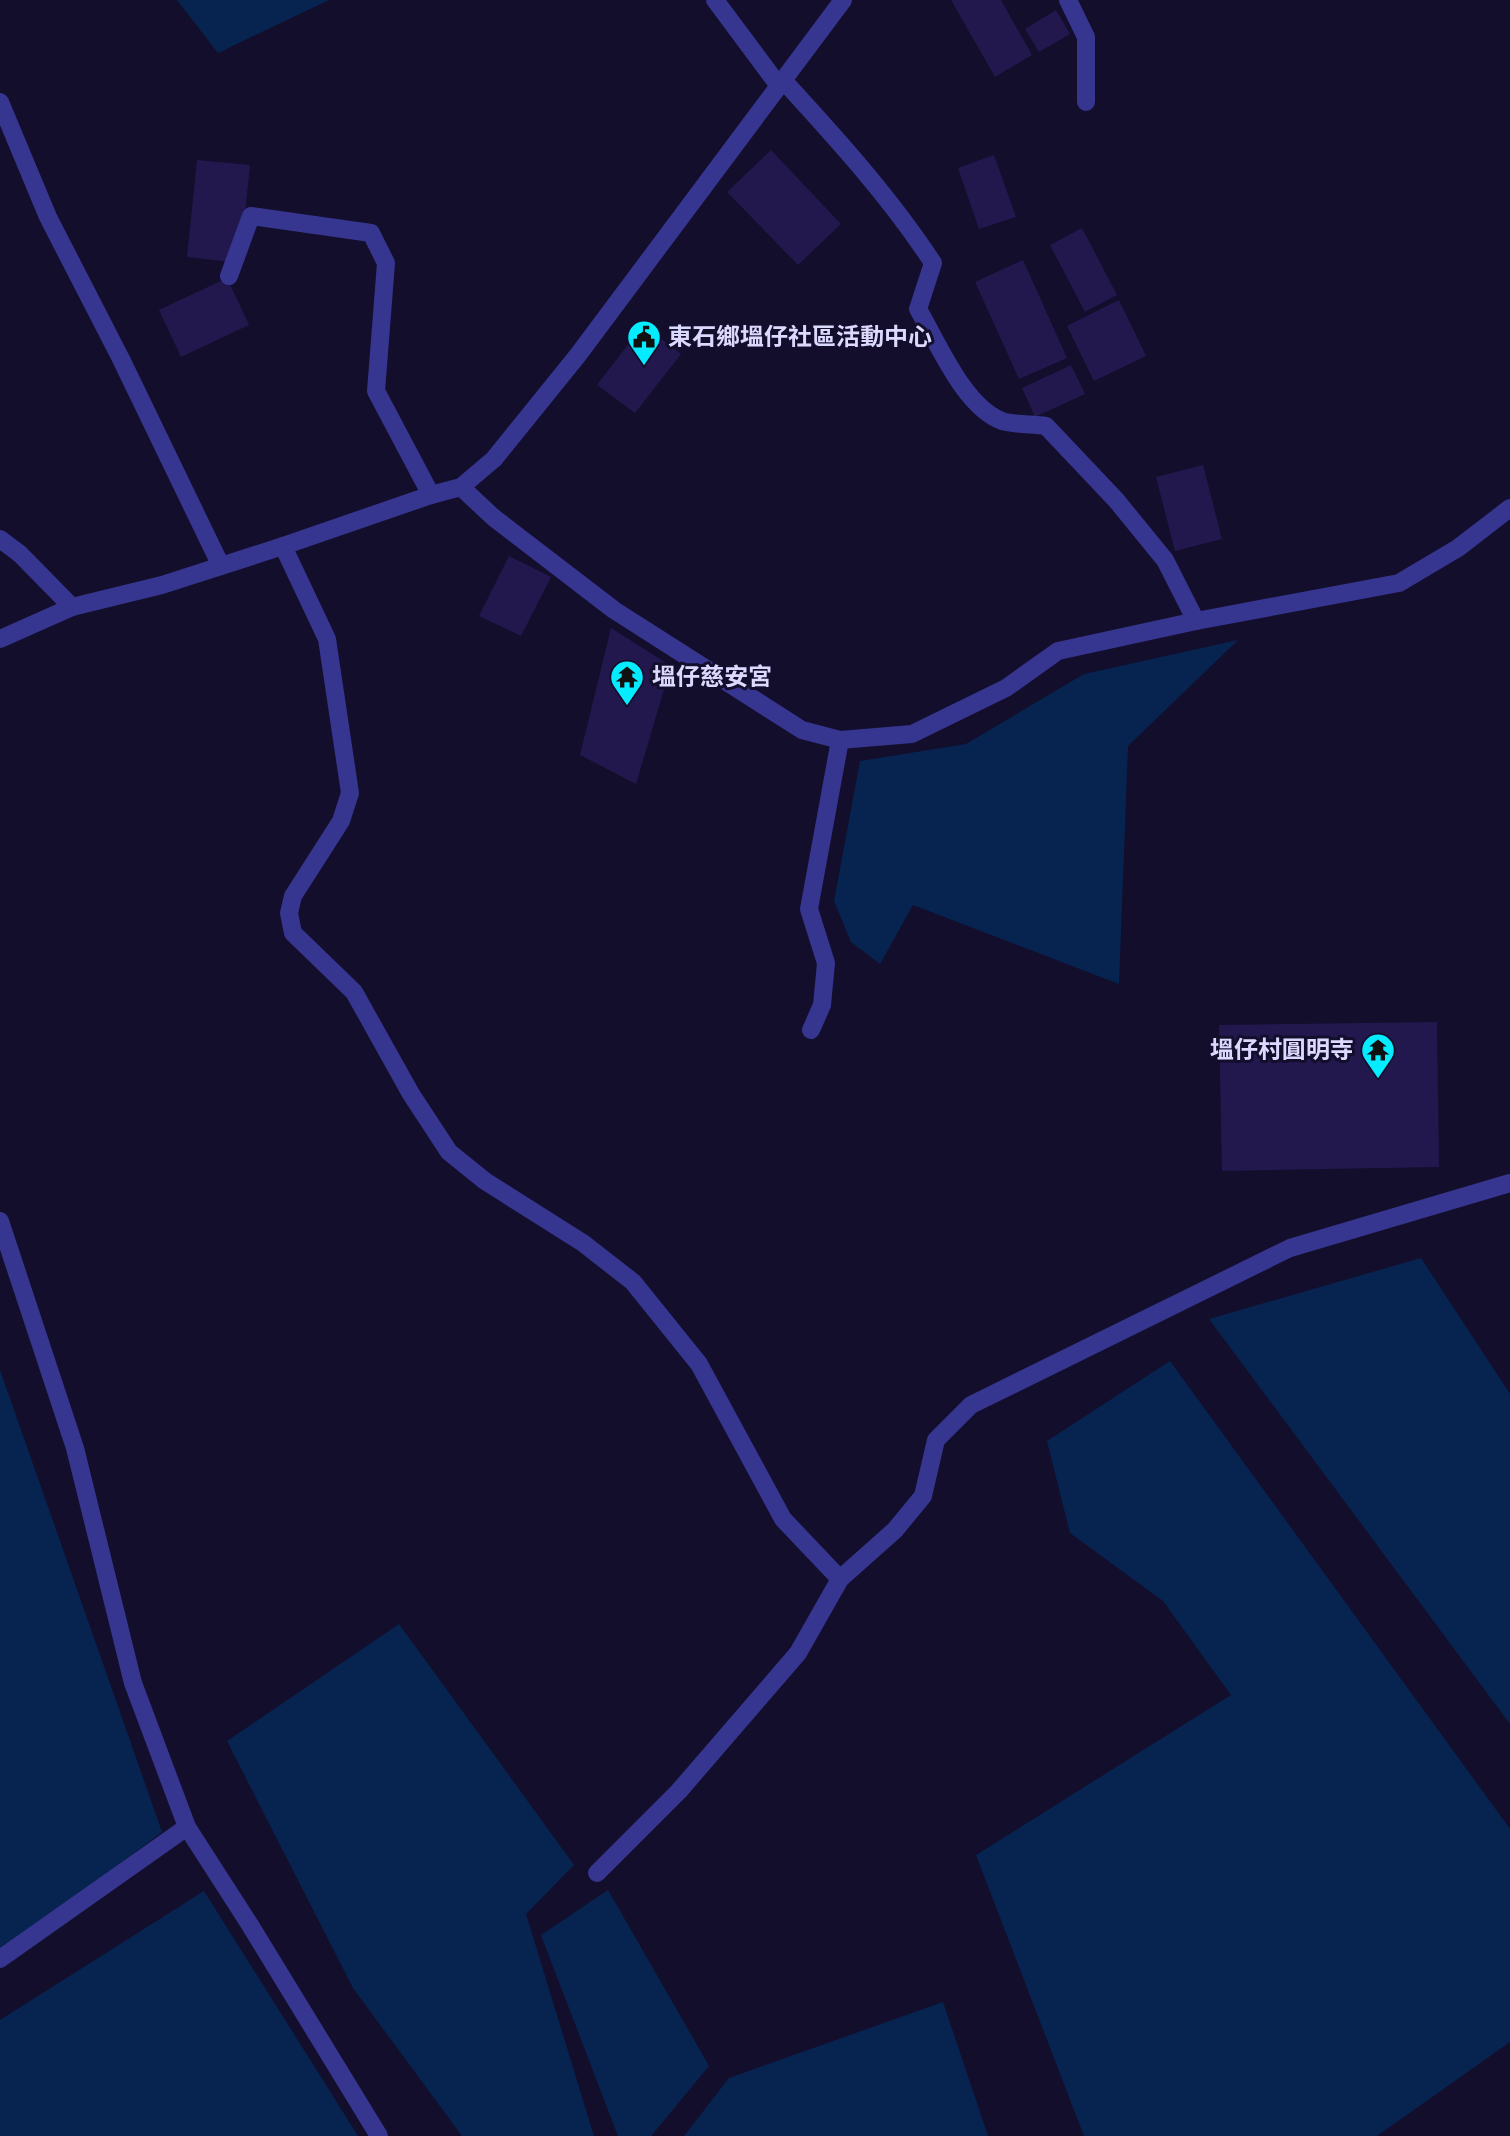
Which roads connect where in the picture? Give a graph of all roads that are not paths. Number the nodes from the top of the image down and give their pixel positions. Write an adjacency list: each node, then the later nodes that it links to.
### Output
1 (715, 0): 4 (street)
2 (843, 0): 4 (street)
3 (1068, 0): 6 (street)
4 (781, 83): 8 (street); 15 (street)
5 (0, 102): 13 (street)
6 (1086, 102)
7 (229, 276): 9 (street)
8 (461, 487): 9 (street); 17 (street)
9 (430, 495): 12 (street)
10 (1510, 508): 15 (street)
11 (0, 539): 14 (street)
12 (284, 546): 13 (street); 21 (street)
13 (221, 566): 14 (street)
14 (72, 607): 16 (street)
15 (1196, 621): 17 (street)
16 (0, 639)
17 (840, 740): 18 (street)
18 (811, 1030)
19 (1510, 1184): 21 (street)
20 (0, 1221): 22 (street)
21 (840, 1578): 23 (street)
22 (187, 1827): 24 (street); 25 (street)
23 (597, 1873)
24 (0, 1959)
25 (379, 2136)

